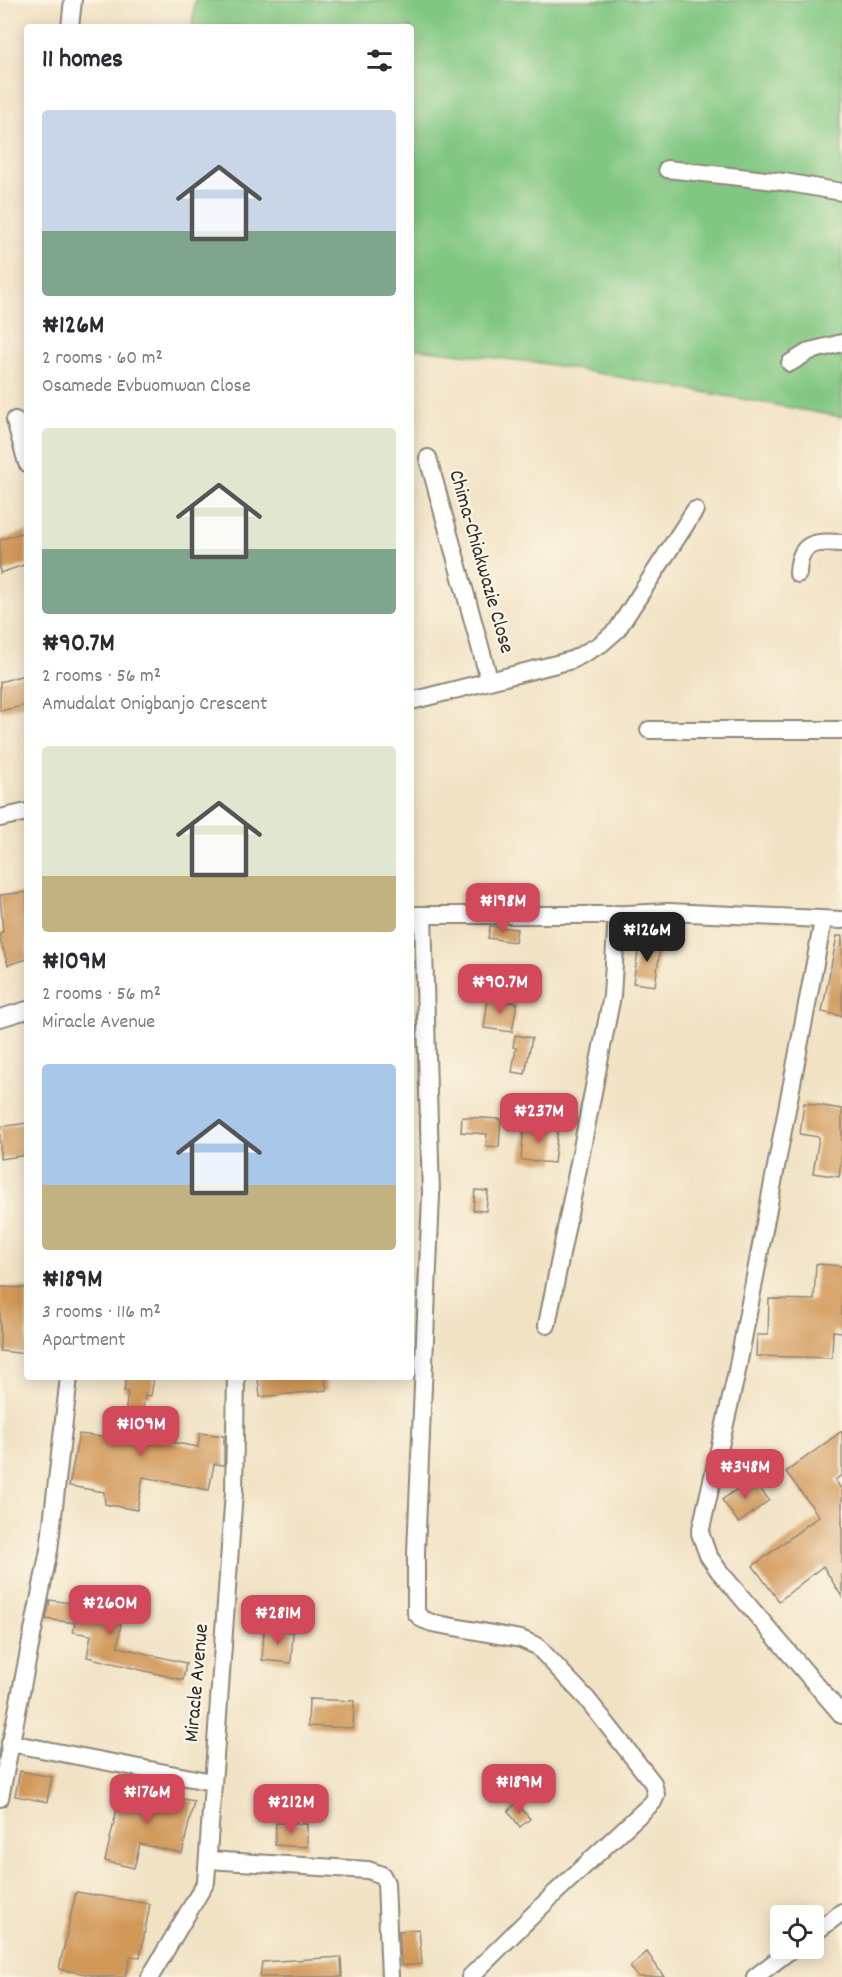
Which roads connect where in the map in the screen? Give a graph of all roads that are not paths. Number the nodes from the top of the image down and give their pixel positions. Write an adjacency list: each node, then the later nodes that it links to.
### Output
1 (73, 0): 2 (street)
2 (70, 24)
3 (667, 170): 4 (street)
4 (842, 192)
5 (842, 343): 6 (street)
6 (790, 363)
7 (15, 420): 8 (street)
8 (24, 453)
9 (428, 458): 13 (street, Chima-Chiakwazie Close)
10 (695, 510): 13 (street)
11 (842, 543): 12 (street)
12 (798, 574)
13 (489, 679): 14 (street)
14 (414, 700)
15 (649, 730): 16 (street)
16 (842, 730)
17 (24, 813): 18 (street)
18 (0, 818)
19 (617, 914): 20 (street); 22 (street); 25 (street)
20 (417, 915): 38 (street)
21 (842, 920): 22 (street)
22 (823, 921): 28 (street)
23 (24, 1011): 24 (street)
24 (0, 1018)
25 (547, 1325)
26 (69, 1380): 29 (street)
27 (236, 1380): 30 (street, Miracle Avenue)
28 (842, 1715)
29 (10, 1743): 30 (street); 31 (street)
30 (212, 1782): 32 (street, Miracle Avenue)
31 (0, 1798)
32 (208, 1860): 36 (street, Miracle Avenue); 37 (street)
33 (842, 1912): 34 (street)
34 (824, 1926)
35 (779, 1959): 39 (street)
36 (150, 1977)
37 (390, 1977)
38 (470, 1977)
39 (755, 1977)

